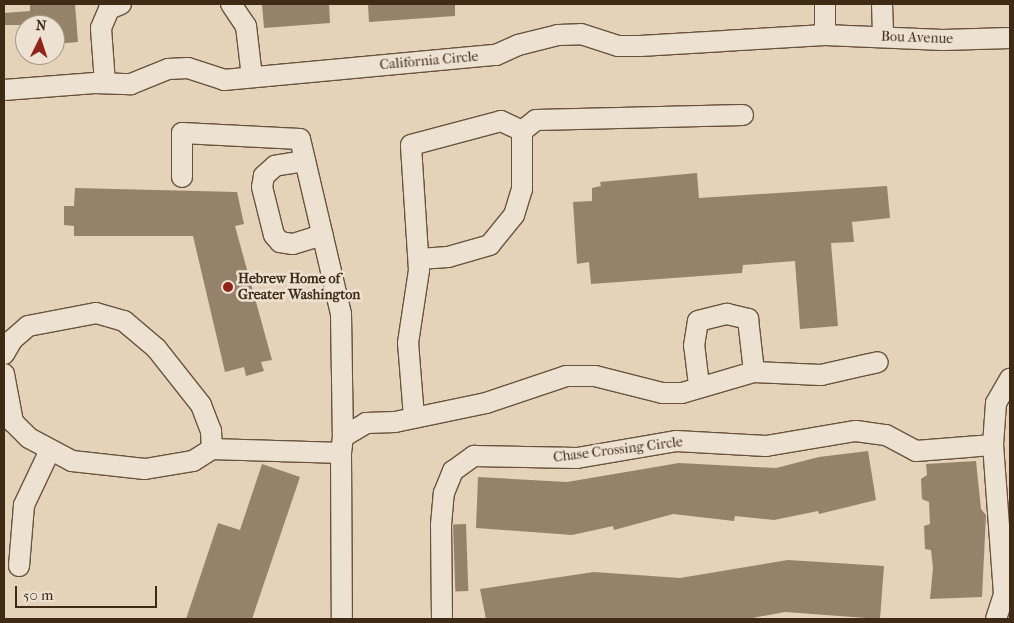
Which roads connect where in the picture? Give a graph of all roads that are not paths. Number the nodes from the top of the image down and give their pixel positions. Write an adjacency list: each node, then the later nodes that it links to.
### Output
1 (121, 4): 9 (street)
2 (231, 4): 8 (street)
3 (825, 4): 5 (street)
4 (882, 4): 6 (street)
5 (825, 35): 6 (street, Bou Avenue); 8 (street, California Circle)
6 (882, 37): 7 (street, Bou Avenue)
7 (1010, 38)
8 (252, 77): 9 (street, California Circle)
9 (105, 83): 10 (street, California Circle)
10 (4, 90)
11 (743, 116): 12 (street)
12 (522, 132): 16 (street); 16 (street)
13 (305, 160): 14 (street); 15 (street); 15 (street)
14 (182, 177)
15 (323, 235): 24 (street)
16 (419, 259): 23 (street)
17 (4, 354): 26 (street)
18 (878, 362): 19 (street)
19 (754, 372): 22 (street); 22 (street)
20 (4, 374): 27 (street)
21 (1010, 379): 25 (street)
22 (699, 385): 23 (street)
23 (414, 417): 24 (street)
24 (342, 445): 26 (street); 29 (street)
25 (993, 445): 30 (street, Chase Crossing Circle); 31 (street)
26 (212, 449): 27 (street)
27 (49, 452): 28 (street)
28 (19, 566)
29 (342, 619)
30 (442, 619)
31 (996, 619)

